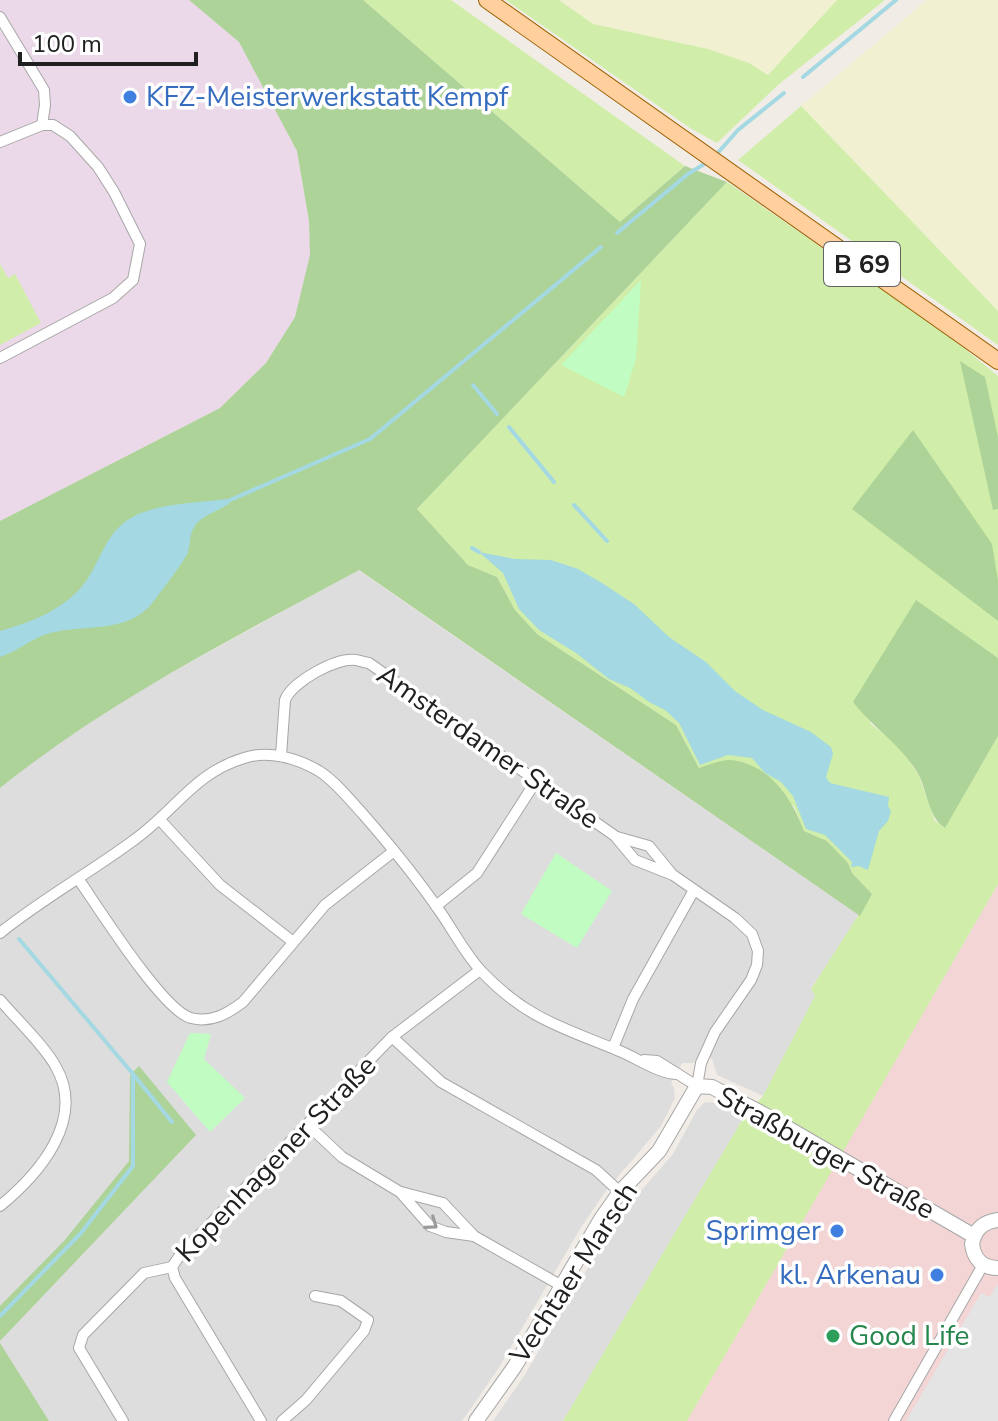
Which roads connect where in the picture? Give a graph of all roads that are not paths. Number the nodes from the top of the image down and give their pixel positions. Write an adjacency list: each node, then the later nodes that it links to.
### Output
1 (487, 0): 6 (main road, B 69)
2 (0, 17): 3 (street)
3 (42, 125): 4 (street); 5 (street)
4 (0, 142)
5 (0, 358)
6 (998, 361)
7 (281, 755): 8 (street, Amsterdamer Straße); 9 (street, Straßburger Straße); 11 (street, Straßburger Straße)
8 (536, 781): 10 (street, Amsterdamer Straße); 15 (street)
9 (160, 820): 13 (street, Straßburger Straße); 17 (street)
10 (615, 836): 12 (street, Amsterdamer Straße); 12 (street, Amsterdamer Straße)
11 (394, 851): 15 (street, Straßburger Straße); 17 (street)
12 (673, 875): 14 (street, Amsterdamer Straße)
13 (79, 880): 16 (street, Straßburger Straße); 17 (street)
14 (694, 890): 21 (street); 22 (street, Amsterdamer Straße)
15 (436, 906): 18 (street, Straßburger Straße)
16 (0, 933)
17 (292, 941)
18 (480, 970): 20 (street, Kopenhagener Straße); 21 (street, Straßburger Straße)
19 (0, 1000): 26 (street)
20 (392, 1037): 23 (street, Kopenhagener Straße); 25 (street)
21 (613, 1048): 22 (street, Straßburger Straße)
22 (697, 1086): 25 (street, Vechtaer Marsch); 29 (street, Straßburger Straße)
23 (308, 1125): 24 (street); 31 (street, Kopenhagener Straße)
24 (400, 1192): 28 (street); 28 (street, one-way to 28)
25 (620, 1192): 32 (street, Vechtaer Marsch)
26 (0, 1206)
27 (998, 1220): 29 (street)
28 (474, 1236): 32 (street)
29 (974, 1236): 30 (street)
30 (990, 1266): 38 (street)
31 (172, 1267): 34 (street); 35 (street, Kopenhagener Straße)
32 (562, 1286): 37 (street, Vechtaer Marsch)
33 (315, 1296): 36 (street)
34 (123, 1421)
35 (261, 1421)
36 (282, 1421)
37 (476, 1421)
38 (894, 1421)

